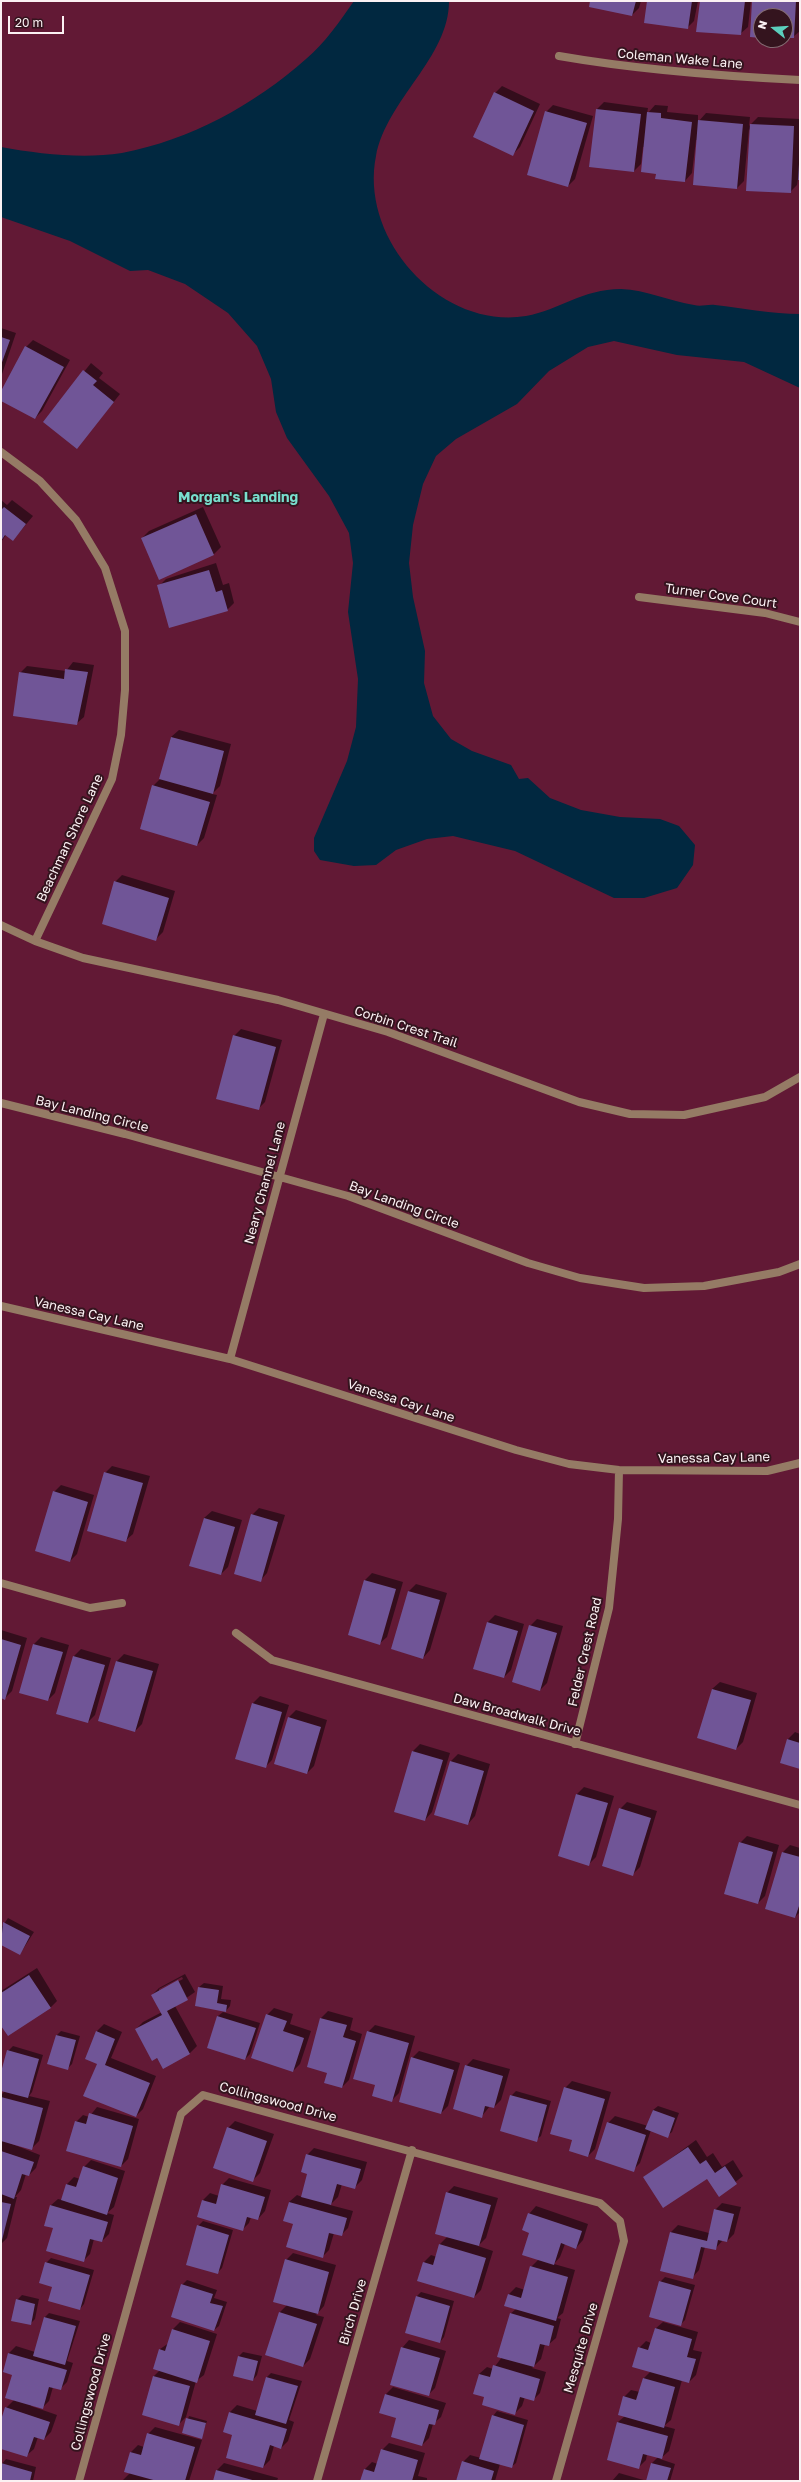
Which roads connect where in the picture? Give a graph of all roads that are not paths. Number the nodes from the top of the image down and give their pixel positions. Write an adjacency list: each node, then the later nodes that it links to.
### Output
1 (559, 56): 2 (street, Coleman Wake Lane)
2 (800, 80)
3 (1, 452): 7 (street, Beachman Shore Lane)
4 (639, 597): 5 (street, Turner Cove Court)
5 (800, 622)
6 (1, 925): 7 (street, Corbin Crest Trail)
7 (35, 941): 8 (street, Corbin Crest Trail)
8 (324, 1014): 9 (street, Corbin Crest Trail); 11 (street, Neary Channel Lane)
9 (800, 1077)
10 (1, 1103): 11 (street, Bay Landing Circle)
11 (279, 1177): 12 (street, Bay Landing Circle); 14 (street, Neary Channel Lane)
12 (800, 1264)
13 (1, 1306): 14 (street, Vanessa Cay Lane)
14 (230, 1359): 16 (street, Vanessa Cay Lane)
15 (800, 1463): 16 (street, Vanessa Cay Lane)
16 (619, 1470): 20 (street, Felder Crest Road)
17 (1, 1583): 18 (street)
18 (122, 1603)
19 (236, 1633): 20 (street, Daw Broadwalk Drive)
20 (575, 1744): 21 (street, Daw Broadwalk Drive)
21 (800, 1805)
22 (412, 2150): 23 (street, Collingswood Drive); 24 (street, Collingswood Drive); 25 (street, Birch Drive)
23 (620, 2222): 26 (street, Mesquite Drive)
24 (79, 2481)
25 (317, 2481)
26 (556, 2481)

